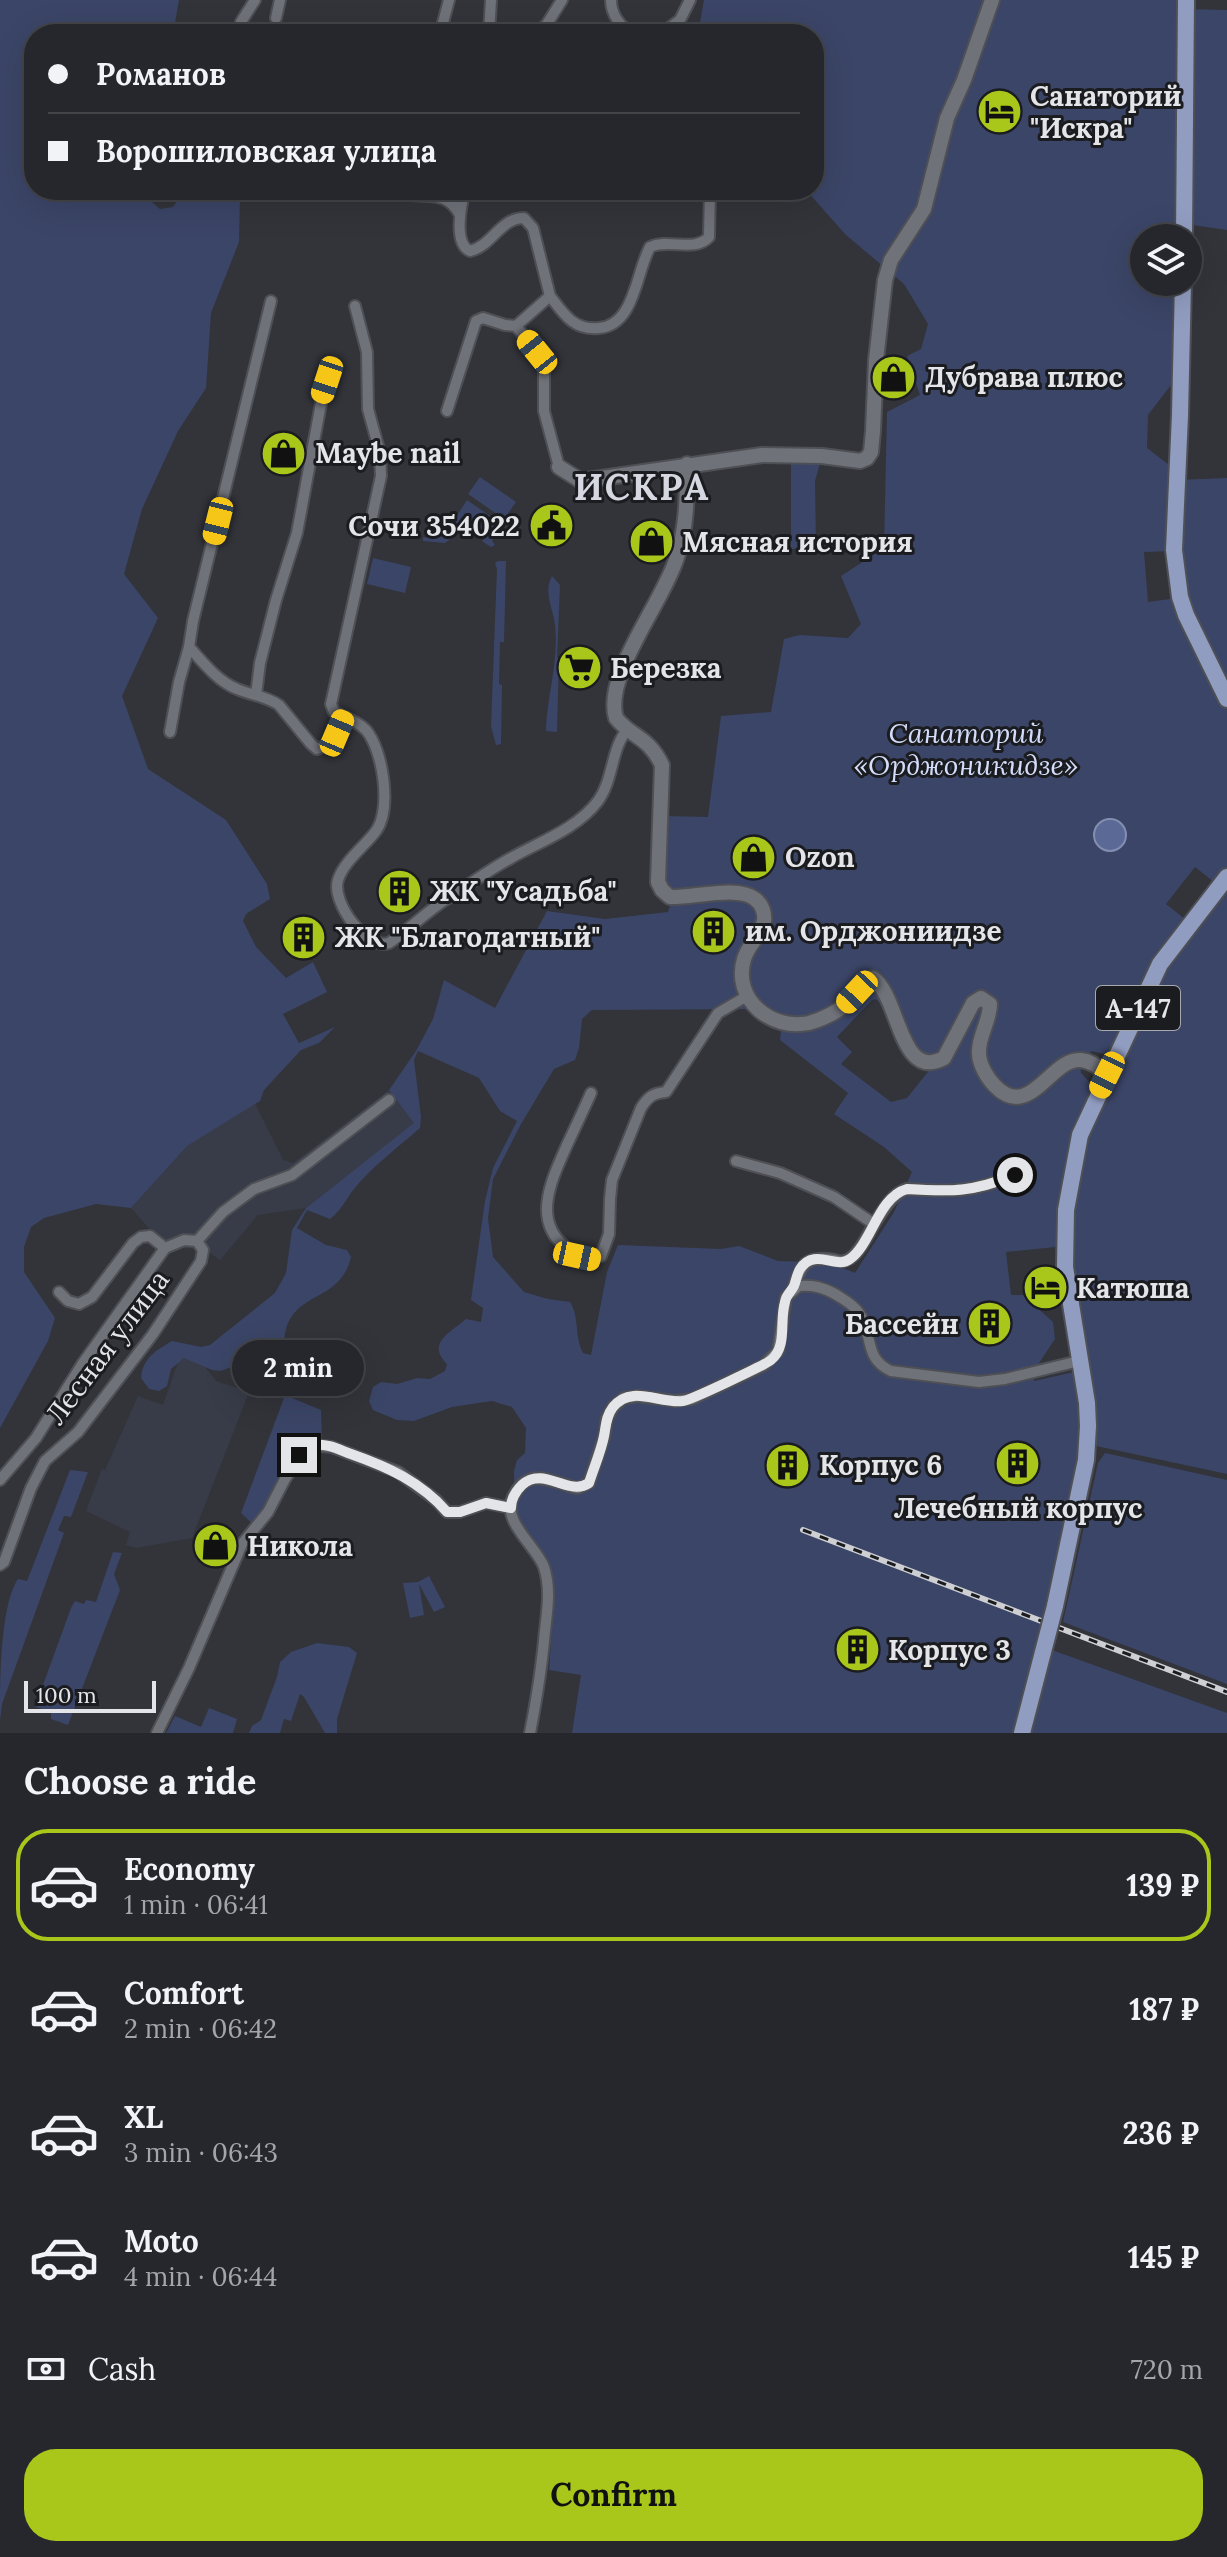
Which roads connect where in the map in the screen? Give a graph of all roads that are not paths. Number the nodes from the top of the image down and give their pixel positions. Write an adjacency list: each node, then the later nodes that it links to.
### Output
1 (255, 0): 11 (street)
2 (280, 0): 10 (street)
3 (449, 0): 12 (street)
4 (491, 0): 13 (street)
5 (562, 0): 14 (street)
6 (611, 0): 15 (street)
7 (690, 0): 16 (street)
8 (992, 0): 29 (street)
9 (1186, 0): 21 (main road)
10 (276, 18)
11 (241, 22)
12 (443, 24)
13 (490, 24)
14 (547, 24)
15 (620, 24)
16 (675, 24)
17 (447, 200): 20 (street)
18 (463, 200): 20 (street)
19 (710, 200): 22 (street)
20 (460, 215): 22 (street)
21 (1184, 224)
22 (550, 296): 26 (street)
23 (1183, 296): 33 (main road)
24 (271, 301): 31 (street)
25 (355, 306): 34 (street)
26 (516, 326): 28 (street); 30 (street)
27 (333, 363): 32 (street)
28 (447, 411)
29 (687, 464): 30 (street); 35 (street)
30 (559, 467)
31 (189, 647): 32 (street); 36 (street)
32 (256, 695): 34 (street)
33 (1227, 699)
34 (344, 717): 35 (street)
35 (628, 729): 38 (street)
36 (170, 732)
37 (1227, 877): 39 (main road, А-147)
38 (747, 996): 39 (street); 40 (street)
39 (1107, 1075): 49 (main road, А-147)
40 (591, 1093)
41 (389, 1100): 45 (street)
42 (736, 1161): 44 (street)
43 (1015, 1175): 44 (street)
44 (874, 1224): 47 (street)
45 (197, 1241): 46 (street, Лесная улица); 52 (street, Лесная улица)
46 (165, 1248): 48 (street); 50 (street, Лесная улица)
47 (793, 1289): 49 (street); 51 (street)
48 (59, 1292)
49 (1079, 1361): 55 (main road, А-147, bridge)
50 (0, 1480)
51 (511, 1508): 53 (street); 54 (street)
52 (0, 1565)
53 (157, 1733)
54 (530, 1733)
55 (1022, 1733)

